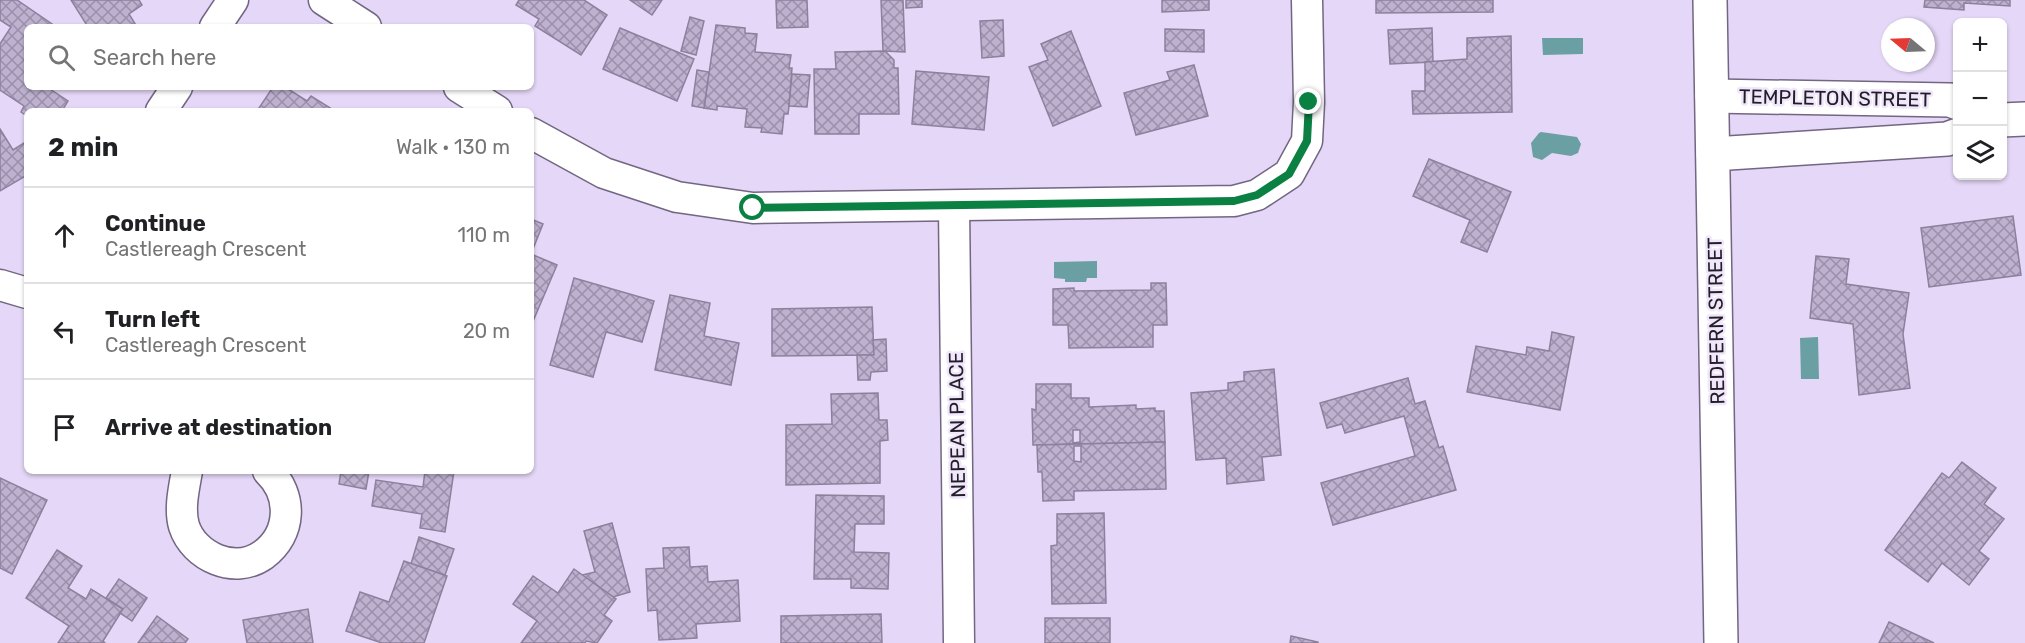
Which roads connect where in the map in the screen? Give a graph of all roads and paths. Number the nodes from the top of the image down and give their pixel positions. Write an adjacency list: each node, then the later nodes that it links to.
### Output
1 (233, 0): 5 (street)
2 (324, 0): 6 (street)
3 (1307, 0): 18 (street)
4 (1710, 0): 9 (main road, REDFERN STREET)
5 (217, 24)
6 (361, 24)
7 (175, 90): 11 (street)
8 (464, 90): 12 (street)
9 (1712, 96): 10 (main road, TEMPLETON STREET); 17 (main road, REDFERN STREET)
10 (1953, 101)
11 (163, 108)
12 (492, 108)
13 (2025, 119): 14 (main road)
14 (2007, 120)
15 (534, 135): 18 (street)
16 (1953, 137): 17 (main road, TEMPLETON STREET)
17 (1713, 154): 24 (main road, REDFERN STREET)
18 (954, 207): 23 (street, NEPEAN PLACE)
19 (0, 285): 20 (street)
20 (24, 292)
21 (187, 474): 22 (street)
22 (270, 474)
23 (959, 643)
24 (1721, 643)

